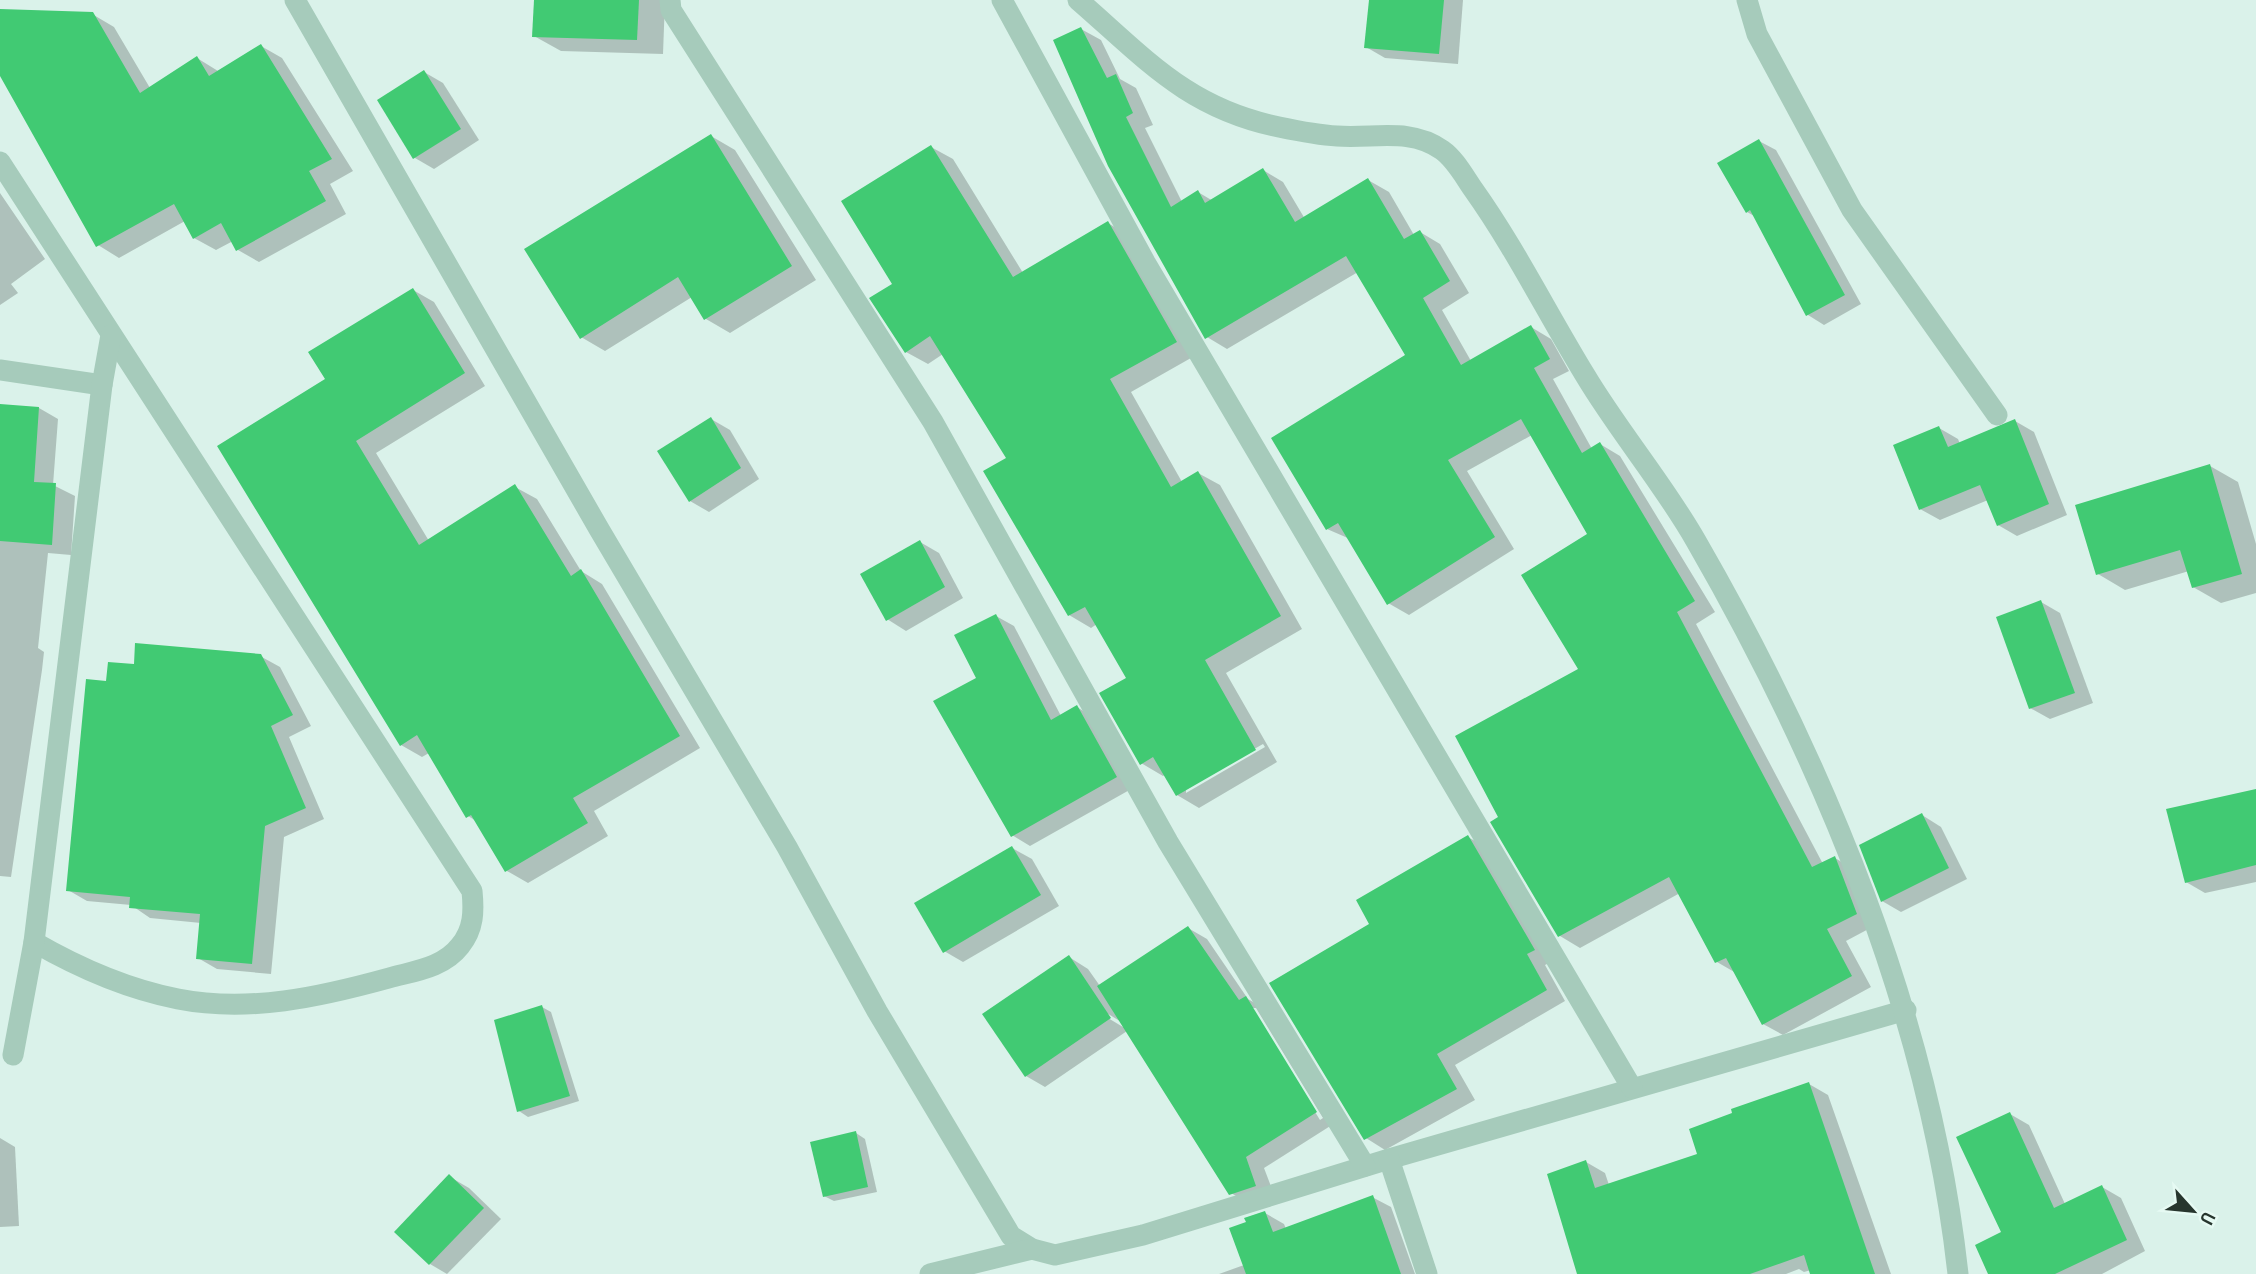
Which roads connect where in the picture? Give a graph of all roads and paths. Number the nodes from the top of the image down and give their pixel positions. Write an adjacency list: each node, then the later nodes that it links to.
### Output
1 (295, 0): 17 (street)
2 (670, 0): 16 (street)
3 (1002, 0): 14 (street)
4 (1078, 0): 12 (street)
5 (1747, 0): 10 (street)
6 (0, 162): 7 (street)
7 (111, 335): 9 (street); 11 (street)
8 (0, 370): 9 (street)
9 (102, 385): 11 (street)
10 (1997, 415)
11 (34, 942): 13 (street)
12 (1906, 1010): 14 (street); 20 (street)
13 (13, 1055)
14 (1632, 1088): 15 (street)
15 (1389, 1159): 16 (street); 19 (street)
16 (1365, 1166): 17 (street)
17 (1032, 1250): 18 (street)
18 (930, 1274)
19 (1427, 1274)
20 (1958, 1274)

